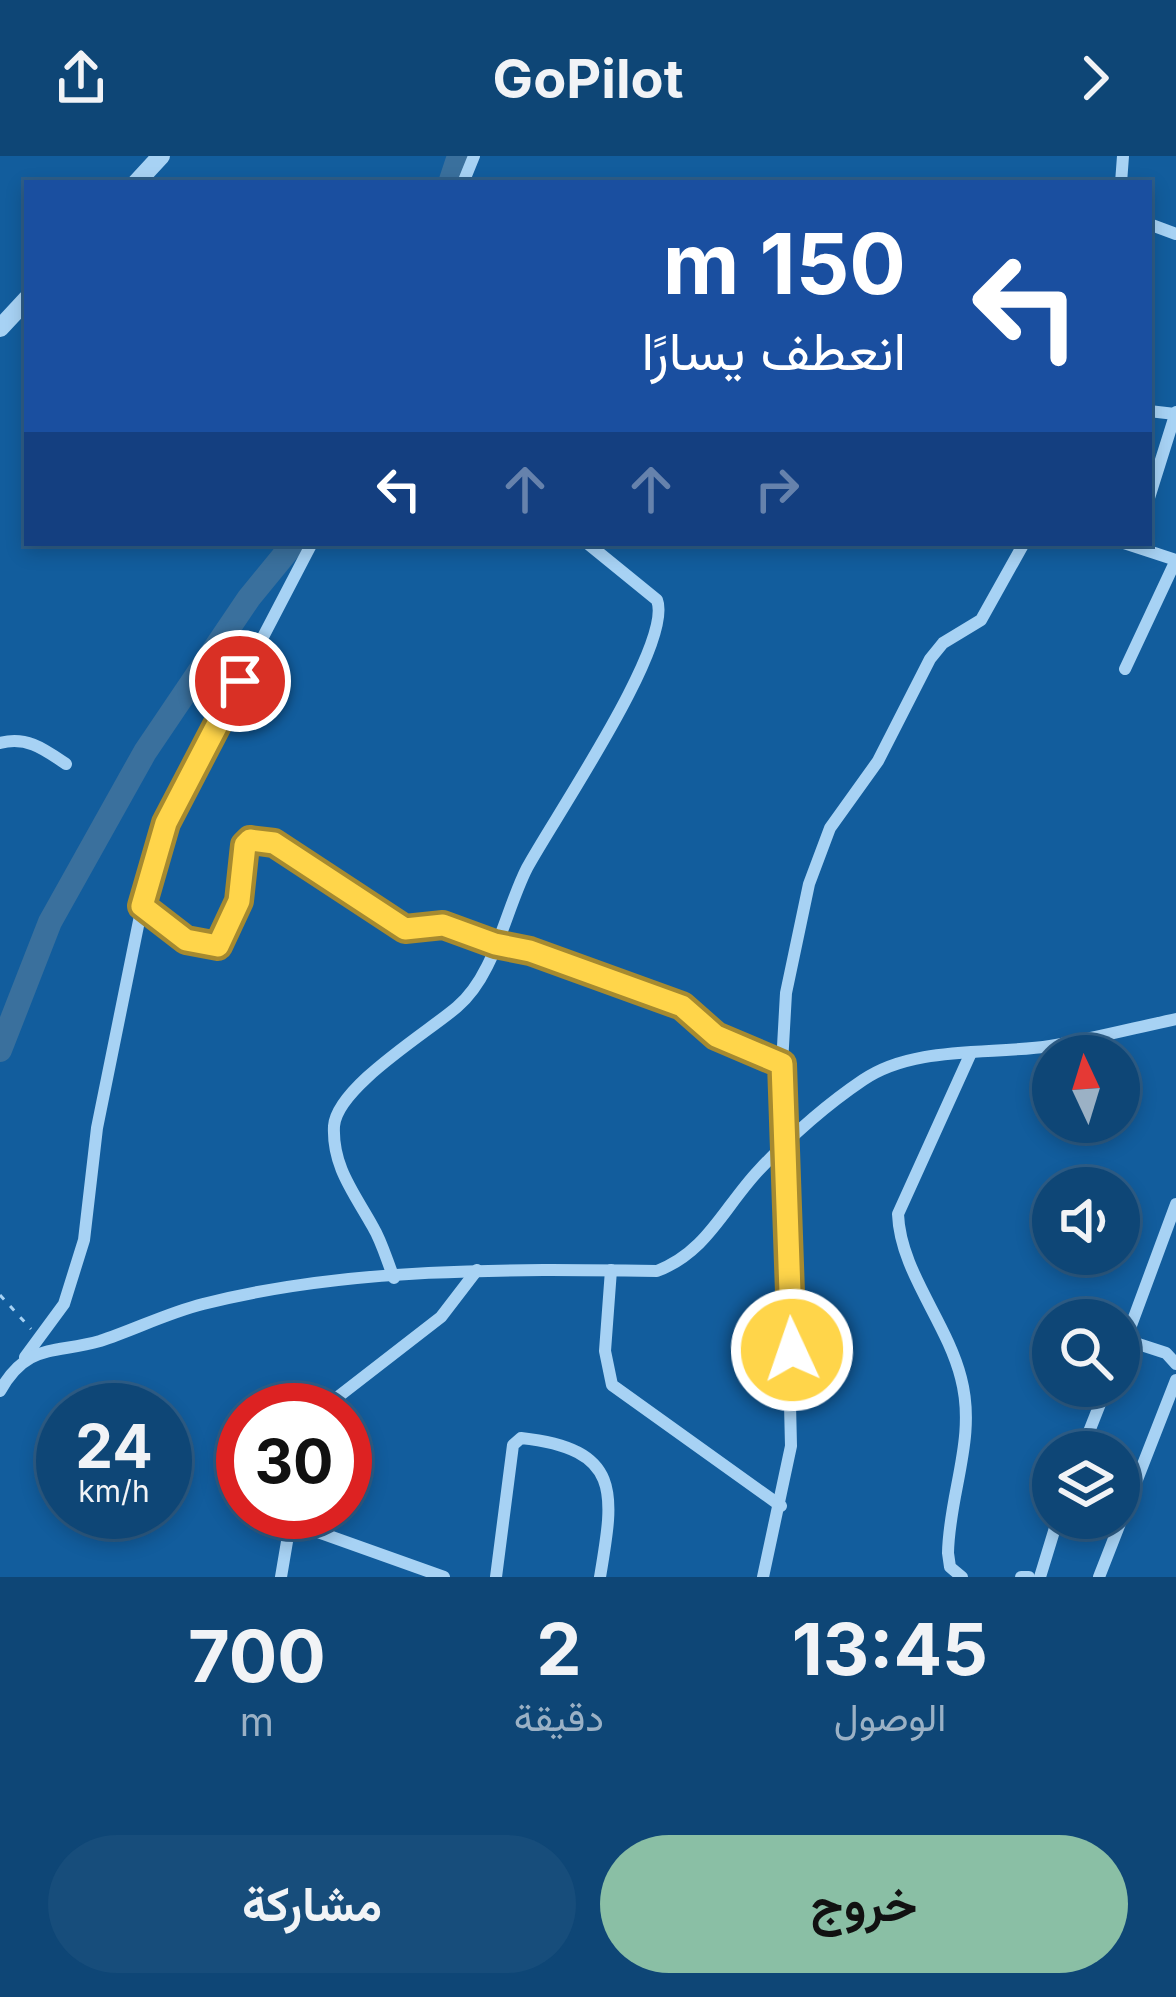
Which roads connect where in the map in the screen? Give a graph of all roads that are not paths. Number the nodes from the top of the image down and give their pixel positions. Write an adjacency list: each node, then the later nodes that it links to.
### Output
1 (161, 156): 2 (street)
2 (139, 180)
3 (24, 302): 4 (street)
4 (0, 328)
5 (1176, 413): 6 (street)
6 (1152, 489)
7 (310, 546): 15 (street)
8 (591, 546): 16 (street)
9 (1022, 546): 19 (street)
10 (1137, 546): 11 (street)
11 (1176, 560): 12 (street)
12 (1125, 668)
13 (0, 743): 14 (street)
14 (66, 764)
15 (142, 906): 16 (street); 27 (street)
16 (495, 944): 19 (street); 24 (street)
17 (1176, 1019): 18 (street)
18 (970, 1055): 20 (street); 42 (street)
19 (782, 1064): 20 (street)
20 (782, 1147): 23 (street); 32 (street)
21 (1176, 1204): 25 (street)
22 (477, 1270): 23 (street); 24 (street); 30 (street)
23 (611, 1270): 32 (street)
24 (394, 1278): 27 (street)
25 (1140, 1302)
26 (1140, 1345): 28 (street)
27 (25, 1358): 31 (street)
28 (1176, 1364)
29 (1176, 1380): 44 (street)
30 (356, 1383)
31 (0, 1391)
32 (781, 1506): 41 (street)
33 (287, 1539): 37 (street)
34 (337, 1539): 36 (street)
35 (1052, 1539): 43 (street)
36 (404, 1571): 38 (street)
37 (281, 1577)
38 (444, 1577)
39 (496, 1577): 40 (street)
40 (599, 1577)
41 (763, 1577)
42 (962, 1577)
43 (1040, 1577)
44 (1099, 1577)

